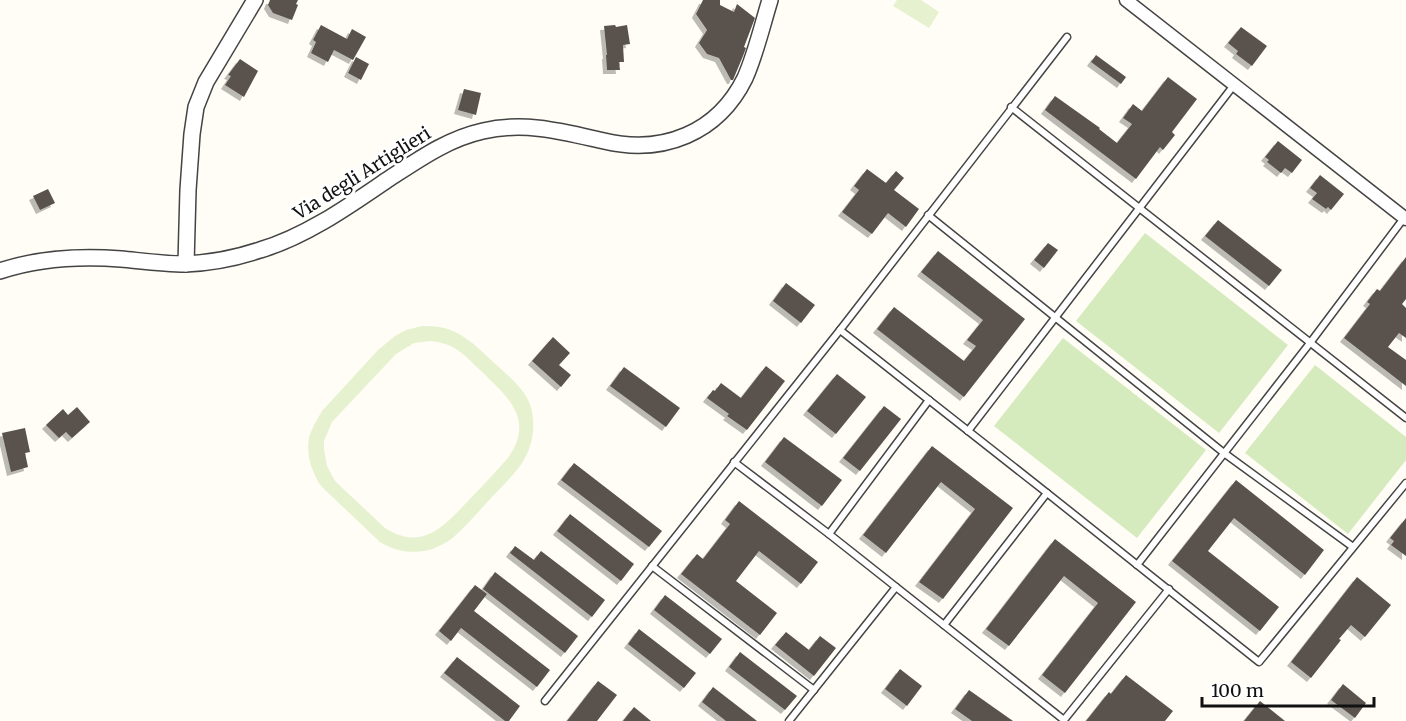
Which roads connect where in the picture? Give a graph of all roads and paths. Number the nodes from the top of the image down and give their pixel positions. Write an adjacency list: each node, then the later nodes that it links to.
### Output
1 (255, 0): 10 (street)
2 (770, 0): 10 (street, Via degli Artiglieri)
3 (1126, 0): 5 (street)
4 (1067, 37): 6 (lane)
5 (1234, 85): 7 (lane); 9 (street)
6 (1011, 107): 7 (lane); 8 (lane)
7 (1139, 208): 12 (lane); 14 (lane)
8 (928, 215): 12 (lane); 13 (lane)
9 (1405, 218): 14 (lane)
10 (186, 264): 11 (street, Via degli Artiglieri)
11 (0, 271)
12 (1055, 318): 17 (lane); 18 (lane)
13 (840, 330): 15 (lane); 19 (lane)
14 (1310, 343): 16 (lane); 18 (lane)
15 (929, 400): 17 (lane); 22 (lane)
16 (1406, 418)
17 (968, 431): 21 (lane)
18 (1224, 453): 23 (lane); 24 (lane)
19 (734, 462): 22 (lane); 25 (lane)
20 (1406, 483): 23 (lane)
21 (1047, 493): 24 (lane); 28 (lane)
22 (829, 534): 26 (lane)
23 (1353, 547): 27 (lane)
24 (1137, 565): 27 (lane)
25 (652, 566): 29 (lane); 30 (lane)
26 (896, 588): 28 (lane); 29 (lane)
27 (1169, 589): 28 (lane)
28 (944, 624)
29 (814, 690): 31 (lane)
30 (545, 701)
31 (789, 721)

